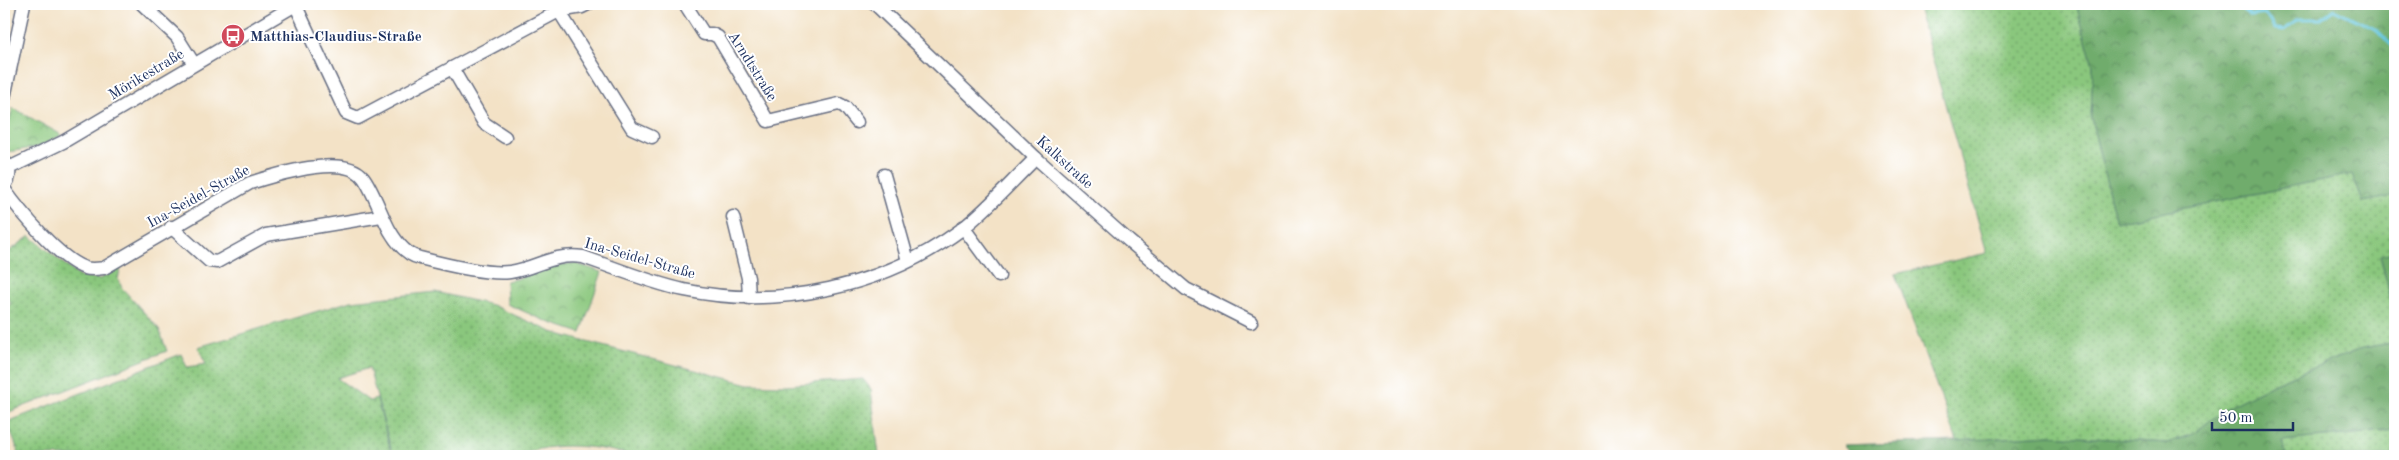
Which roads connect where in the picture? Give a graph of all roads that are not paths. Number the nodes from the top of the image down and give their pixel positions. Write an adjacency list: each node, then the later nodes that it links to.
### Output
1 (24, 4): 10 (street)
2 (142, 4): 8 (street)
3 (296, 4): 8 (street, Mörikestraße); 9 (street)
4 (588, 4): 7 (street)
5 (685, 4): 11 (street, Arndtstraße)
6 (875, 4): 14 (street, Kalkstraße)
7 (559, 11): 9 (street); 13 (street)
8 (194, 64): 15 (street, Mörikestraße)
9 (452, 68): 12 (street)
10 (4, 98)
11 (857, 122)
12 (505, 137)
13 (652, 137)
14 (1036, 158): 21 (street, Ina-Seidel-Straße); 25 (street, Kalkstraße)
15 (6, 165): 17 (street)
16 (884, 175): 22 (street)
17 (4, 187): 20 (street, Ina-Seidel-Straße)
18 (381, 216): 20 (street); 20 (street, Ina-Seidel-Straße); 24 (street, Ina-Seidel-Straße)
19 (733, 217): 24 (street)
20 (172, 227)
21 (963, 228): 22 (street, Ina-Seidel-Straße); 23 (street)
22 (908, 261): 24 (street, Ina-Seidel-Straße)
23 (1000, 276)
24 (749, 298)
25 (1250, 322)

